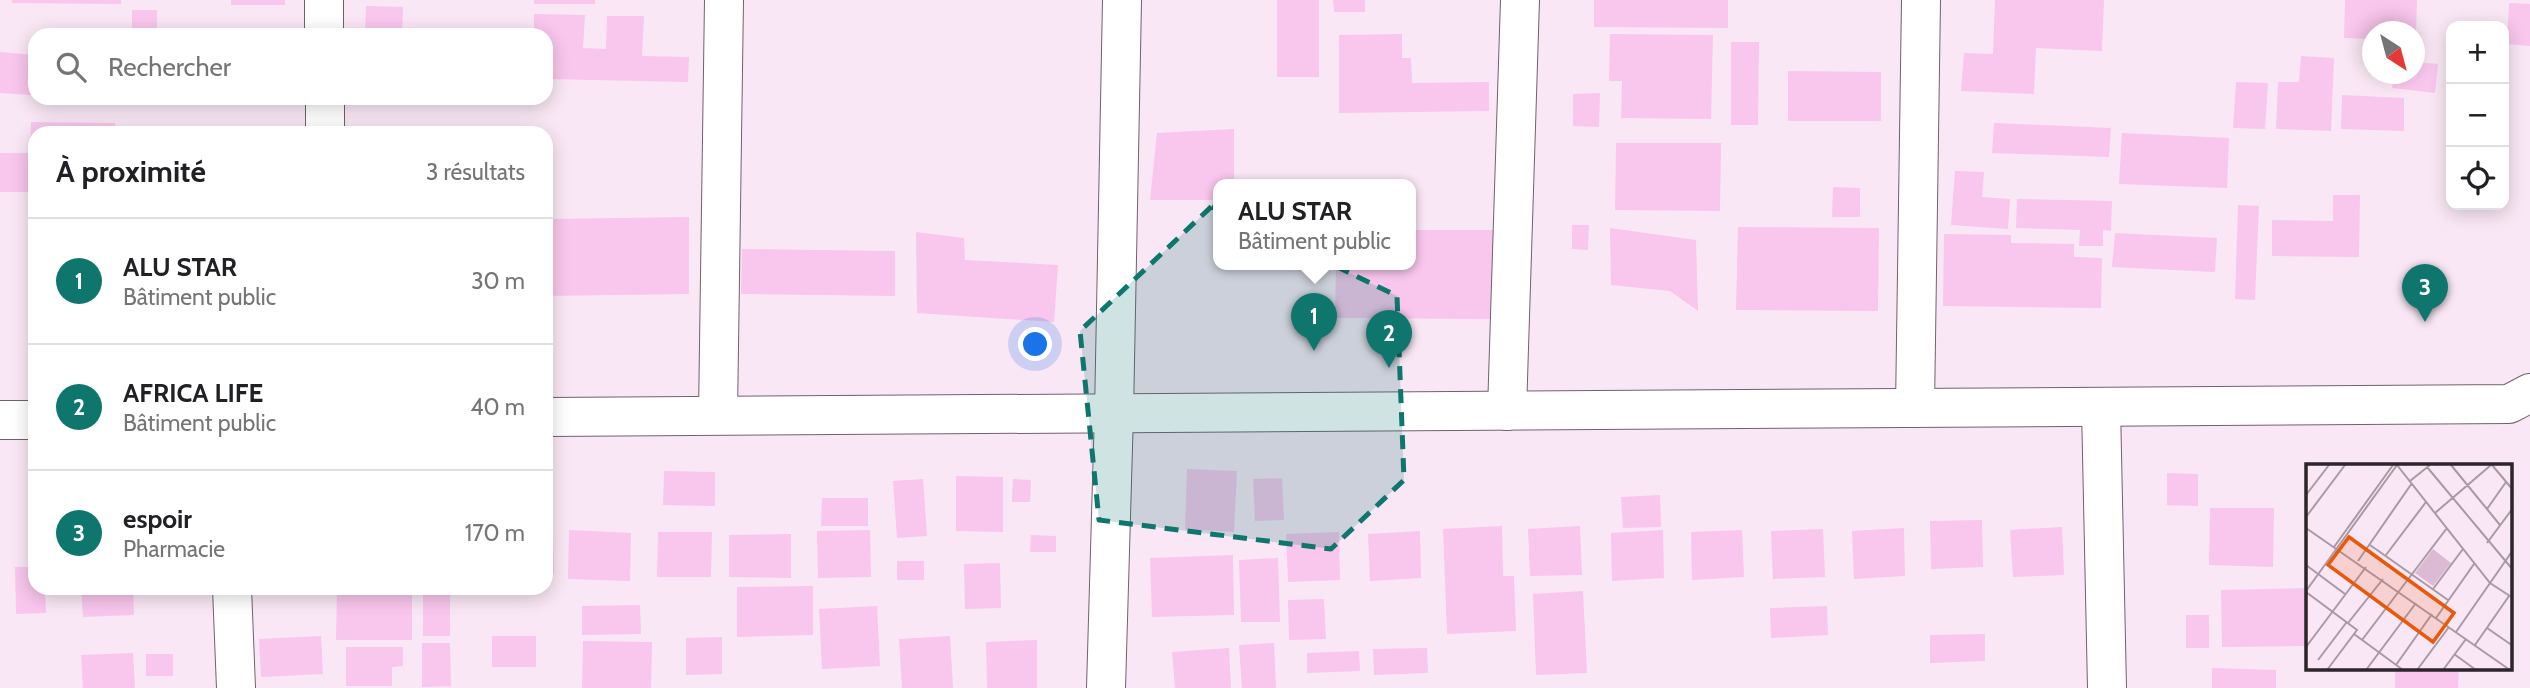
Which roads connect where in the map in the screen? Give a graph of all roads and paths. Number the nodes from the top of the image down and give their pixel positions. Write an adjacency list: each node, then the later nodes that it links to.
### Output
1 (324, 0): 6 (street)
2 (724, 0): 14 (street)
3 (1122, 0): 13 (street)
4 (1520, 0): 12 (street)
5 (1921, 0): 11 (street)
6 (324, 28)
7 (325, 105): 8 (street)
8 (326, 126)
9 (2530, 393): 10 (street)
10 (2101, 407): 11 (street); 21 (street)
11 (1915, 408): 12 (street)
12 (1507, 411): 13 (street)
13 (1114, 413): 14 (street); 20 (street)
14 (718, 415): 15 (street)
15 (553, 417)
16 (0, 420): 17 (street)
17 (28, 420)
18 (232, 595): 19 (street)
19 (236, 688)
20 (1106, 688)
21 (2107, 688)

